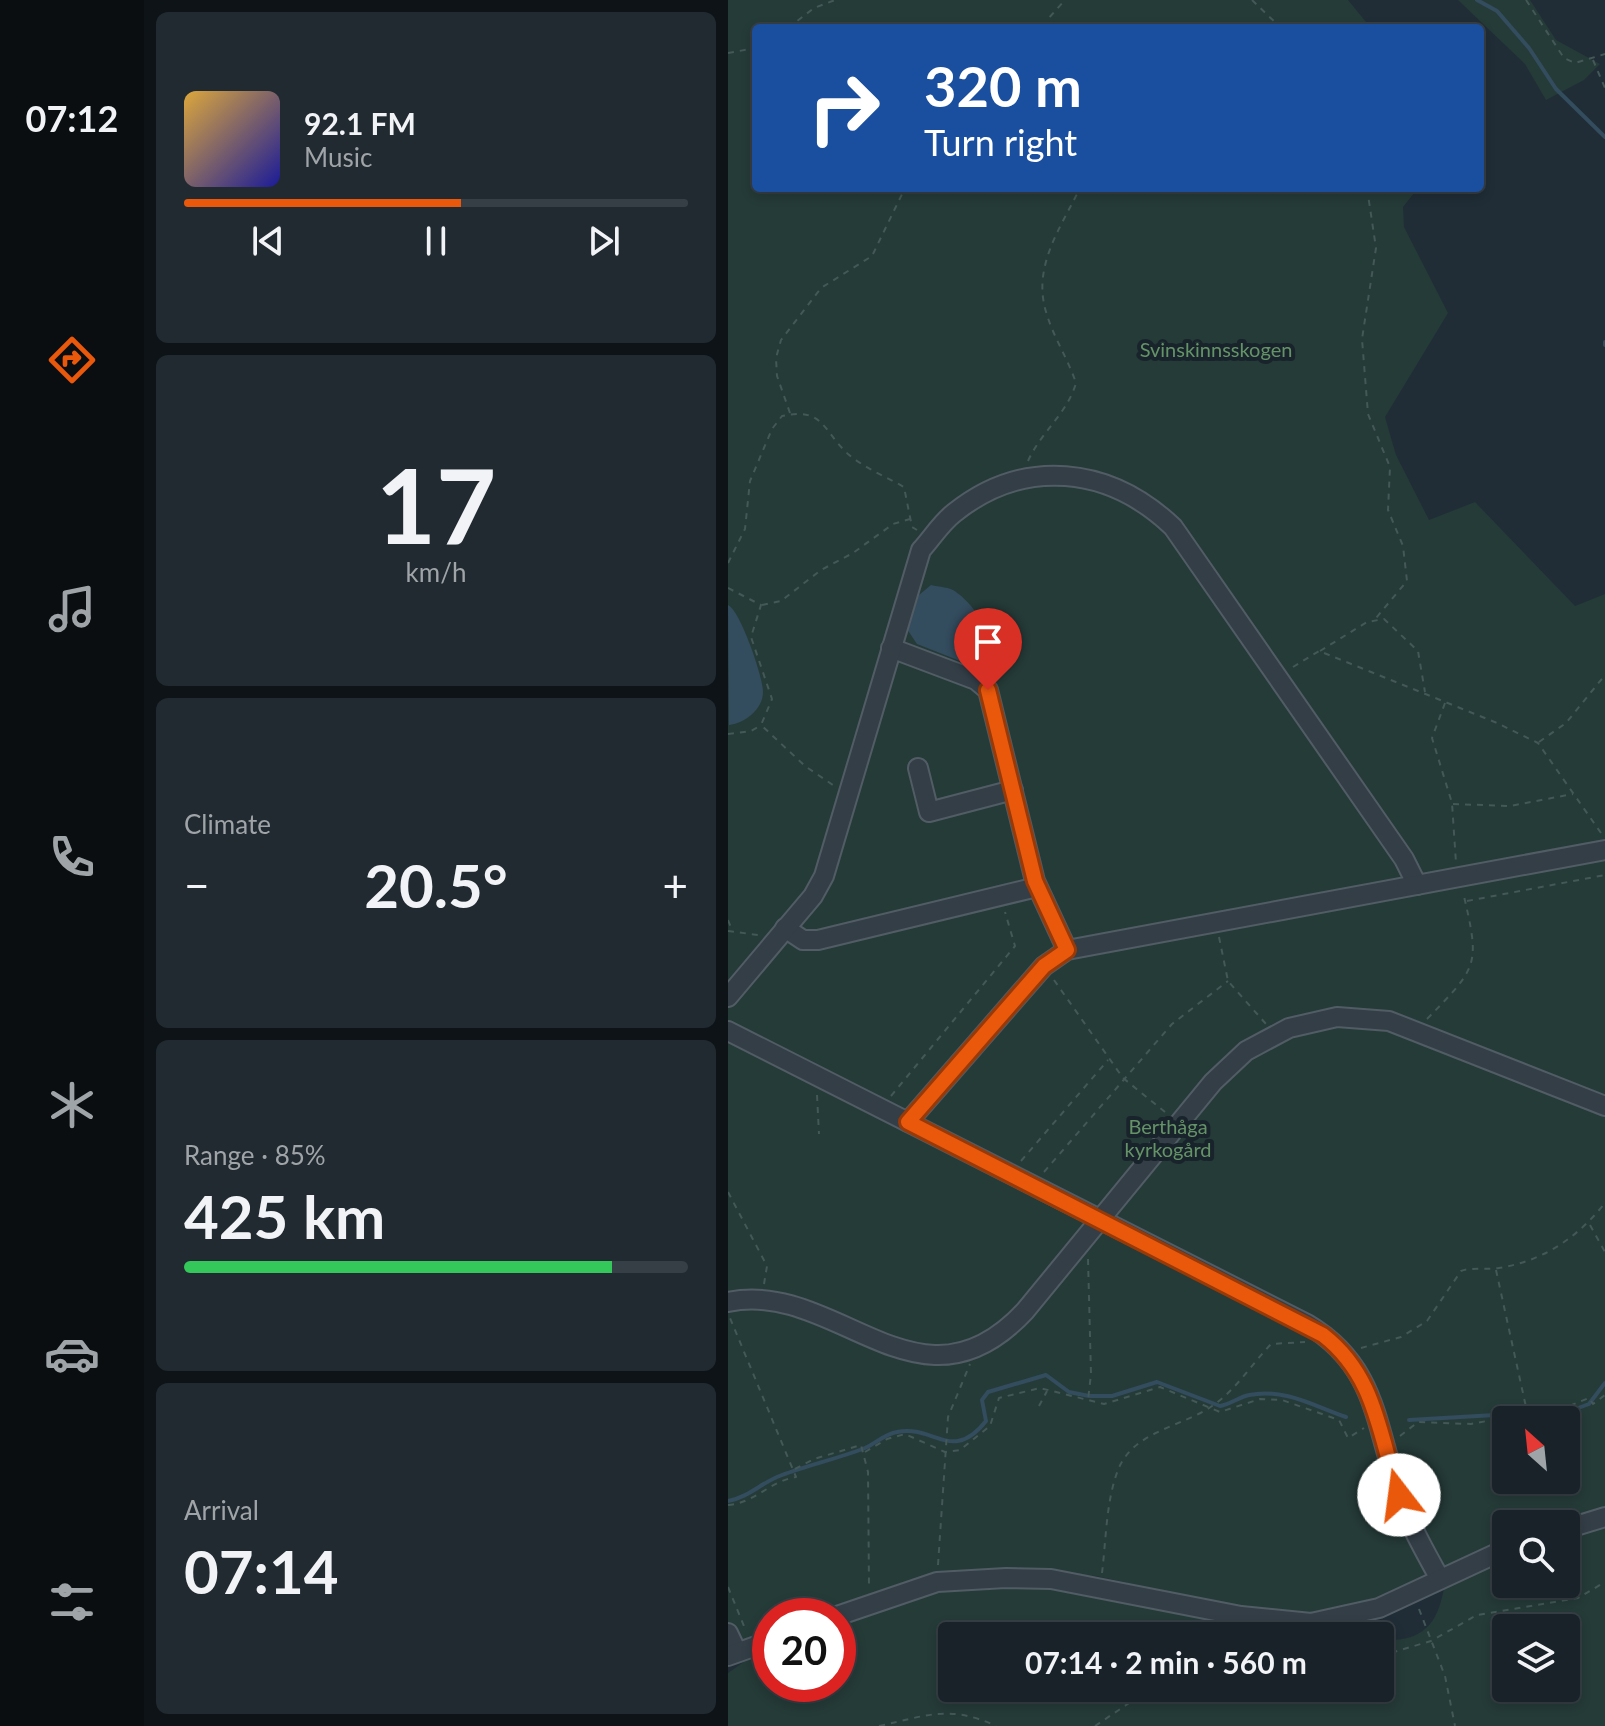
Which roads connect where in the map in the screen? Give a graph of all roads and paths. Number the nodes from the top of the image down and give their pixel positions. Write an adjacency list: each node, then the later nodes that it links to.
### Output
1 (835, 0): 5 (path)
2 (1065, 0): 6 (path)
3 (1252, 0): 7 (path)
4 (1526, 0): 11 (path)
5 (793, 24)
6 (1047, 24)
7 (1277, 24)
8 (752, 49): 9 (path)
9 (728, 53)
10 (1605, 54): 11 (path)
11 (1593, 59): 12 (path)
12 (1605, 88)
13 (903, 192): 16 (path)
14 (1078, 192): 17 (path)
15 (1368, 192): 23 (path)
16 (790, 414): 18 (path); 20 (path)
17 (1022, 477): 19 (lane); 26 (lane)
18 (911, 519): 19 (path); 22 (path)
19 (930, 540): 24 (lane)
20 (728, 563)
21 (728, 588): 22 (path)
22 (761, 605): 30 (path)
23 (1376, 618): 25 (path); 28 (path)
24 (891, 648): 34 (lane); 35 (lane)
25 (1319, 651): 26 (path); 28 (path)
26 (1278, 675): 42 (lane)
27 (1605, 675): 32 (path)
28 (1425, 694): 29 (path)
29 (1445, 702): 32 (path); 37 (path)
30 (761, 725): 31 (path); 34 (path)
31 (728, 734)
32 (1538, 743): 36 (path)
33 (918, 768): 35 (lane)
34 (849, 789): 50 (lane)
35 (1013, 790): 43 (lane)
36 (1573, 794): 37 (path); 38 (path)
37 (1452, 803): 41 (path)
38 (1605, 839)
39 (1605, 850): 41 (lane)
40 (1605, 875): 45 (path)
41 (1460, 876): 42 (lane); 45 (path)
42 (1417, 885): 47 (lane)
43 (1037, 887): 44 (lane); 51 (lane)
44 (1001, 896): 50 (lane); 62 (path)
45 (1466, 901): 56 (path)
46 (728, 920): 49 (path)
47 (1216, 924): 51 (lane); 53 (path)
48 (728, 931): 49 (path)
49 (733, 931): 50 (path)
50 (780, 933): 54 (lane)
51 (1067, 950): 52 (lane)
52 (1044, 966): 58 (path); 63 (lane)
53 (1228, 981): 57 (path); 60 (path)
54 (728, 997)
55 (728, 1031): 59 (lane)
56 (1417, 1031): 57 (lane); 61 (lane)
57 (1275, 1034): 64 (lane)
58 (1109, 1059): 60 (path); 66 (path)
59 (816, 1075): 62 (lane); 65 (path)
60 (1123, 1078): 64 (path); 67 (path)
61 (1605, 1106)
62 (881, 1108): 63 (lane)
63 (908, 1122): 66 (lane)
64 (1179, 1124): 70 (lane)
65 (819, 1134)
66 (1009, 1174): 67 (lane)
67 (1033, 1186): 70 (lane)
68 (728, 1192): 75 (path)
69 (1605, 1203): 71 (path)
70 (1101, 1220): 72 (lane); 78 (lane)
71 (1589, 1223): 73 (path); 74 (path)
72 (1087, 1236): 79 (lane); 83 (path)
73 (1605, 1252)
74 (1496, 1269): 80 (path); 85 (path)
75 (759, 1299): 76 (lane); 79 (lane)
76 (728, 1302)
77 (728, 1313): 93 (path)
78 (1328, 1339): 80 (lane); 87 (path)
79 (981, 1346): 92 (path)
80 (1347, 1357): 98 (lane)
81 (1047, 1390): 83 (path); 84 (path); 92 (path)
82 (1605, 1395): 86 (path)
83 (1088, 1402): 87 (path)
84 (1039, 1406)
85 (1526, 1406)
86 (1569, 1406)
87 (1211, 1407): 90 (path); 101 (path)
88 (1492, 1419): 89 (path)
89 (1401, 1437)
90 (1348, 1438)
91 (865, 1452): 92 (path); 93 (path); 104 (path)
92 (945, 1452): 99 (path)
93 (794, 1469): 94 (path)
94 (728, 1505)
95 (1605, 1517): 96 (lane)
96 (1580, 1525)
97 (1492, 1555): 98 (lane)
98 (1440, 1579): 103 (lane)
99 (937, 1582): 101 (lane); 104 (lane)
100 (1605, 1582): 107 (path)
101 (1100, 1586): 103 (lane)
102 (728, 1587): 108 (path)
103 (1413, 1593): 107 (path)
104 (869, 1605): 105 (lane)
105 (856, 1609)
106 (728, 1633): 108 (lane)
107 (1431, 1641): 109 (path); 114 (path)
108 (747, 1649)
109 (1394, 1652)
110 (1131, 1702): 113 (path)
111 (879, 1726): 112 (path)
112 (996, 1726)
113 (1095, 1726)
114 (1455, 1726)

